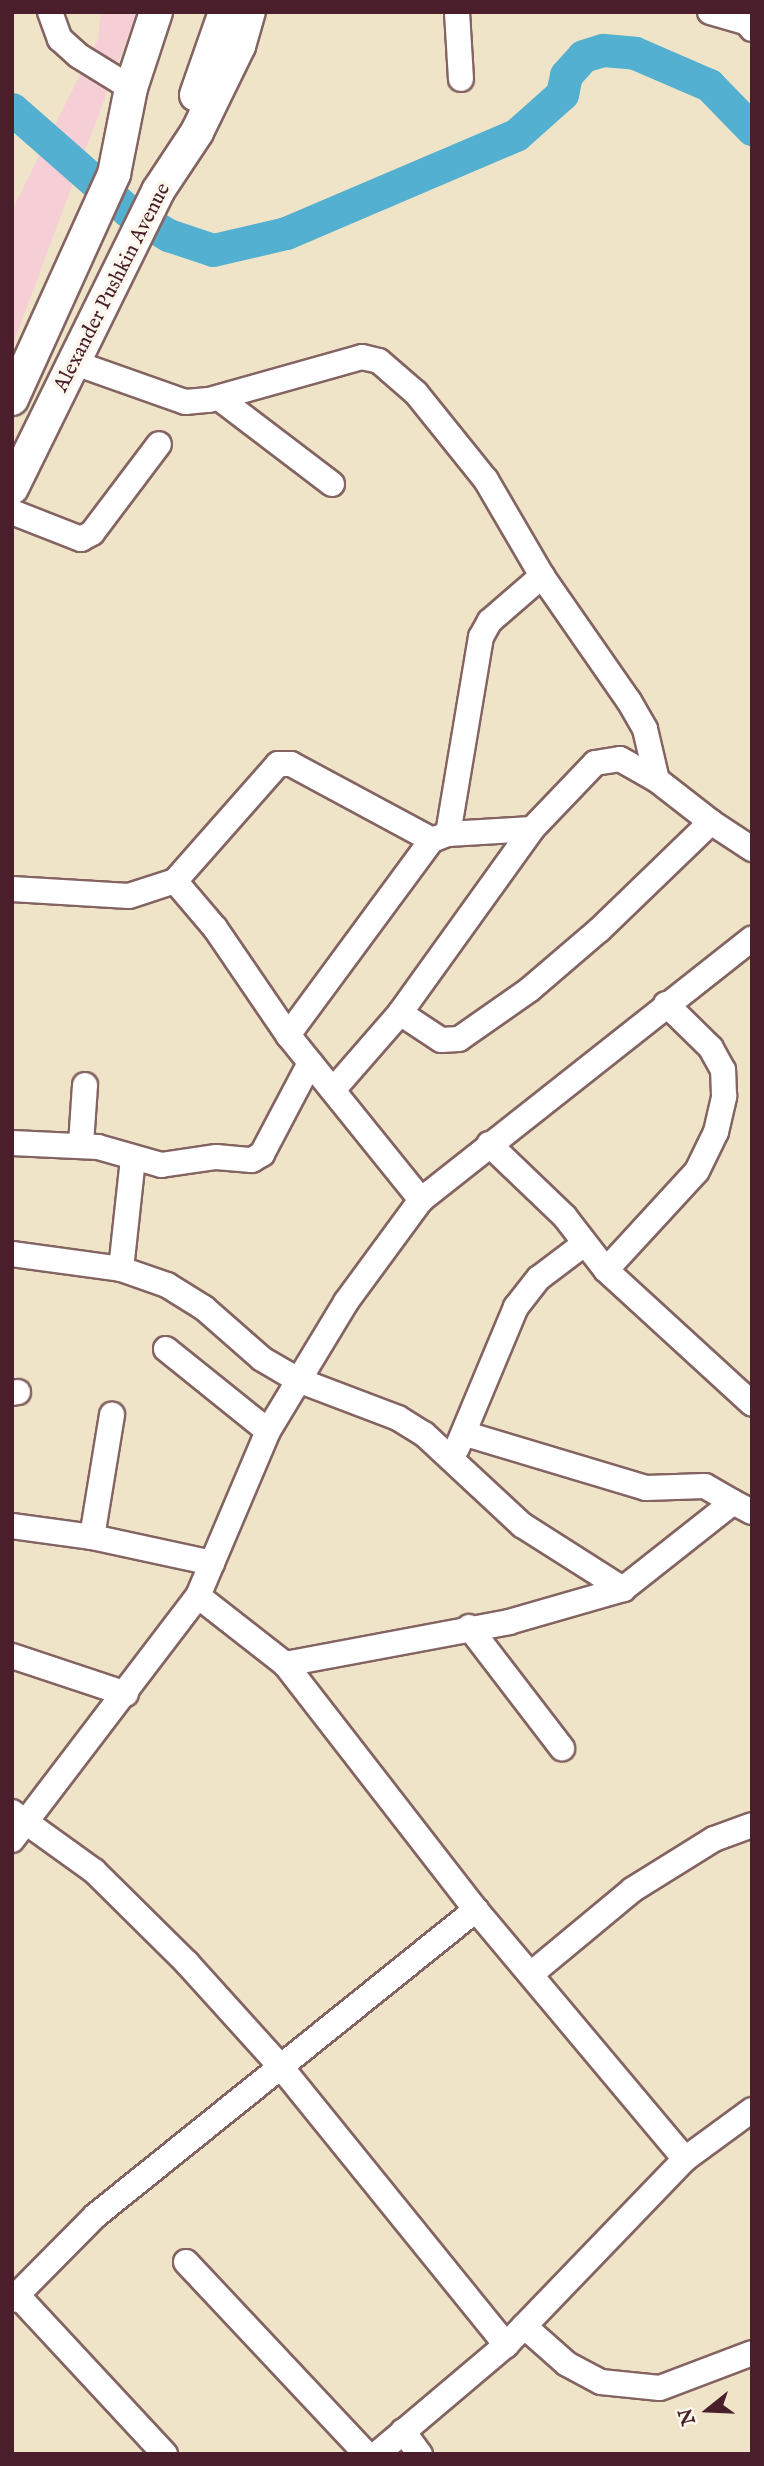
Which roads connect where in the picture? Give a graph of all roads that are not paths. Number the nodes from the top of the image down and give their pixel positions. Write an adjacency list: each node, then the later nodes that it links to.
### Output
1 (50, 12): 10 (street)
2 (156, 12): 10 (main road, Alexander Pushkin Avenue)
3 (178, 12): 11 (main road)
4 (225, 12): 12 (main road)
5 (249, 12): 12 (main road, Alexander Pushkin Avenue)
6 (457, 12): 9 (street)
7 (710, 12): 8 (street)
8 (750, 22)
9 (461, 79)
10 (131, 88): 11 (main road, Alexander Pushkin Avenue)
11 (114, 174): 15 (main road, Alexander Pushkin Avenue)
12 (159, 191): 13 (main road, Alexander Pushkin Avenue)
13 (75, 363): 14 (street); 18 (main road, Alexander Pushkin Avenue)
14 (219, 398): 17 (street); 20 (street)
15 (12, 399)
16 (159, 444): 19 (street)
17 (332, 484)
18 (12, 488)
19 (12, 512)
20 (542, 576): 21 (street); 24 (street)
21 (657, 780): 22 (street); 23 (street)
22 (711, 822): 25 (street); 30 (street)
23 (532, 829): 24 (street); 30 (street)
24 (440, 837): 26 (street); 31 (street)
25 (752, 849)
26 (175, 881): 27 (street); 31 (street)
27 (12, 889)
28 (752, 939): 29 (street)
29 (666, 1004): 37 (street); 43 (street)
30 (400, 1013): 34 (street)
31 (288, 1035): 32 (street)
32 (310, 1063): 34 (street); 38 (street)
33 (85, 1085): 36 (street)
34 (334, 1089): 39 (street)
35 (12, 1143): 36 (street)
36 (81, 1144): 38 (street)
37 (489, 1144): 39 (street); 40 (street)
38 (133, 1158): 42 (street)
39 (421, 1200): 45 (street)
40 (584, 1244): 43 (street); 49 (street)
41 (12, 1254): 42 (street)
42 (121, 1269): 45 (street)
43 (606, 1270): 46 (street)
44 (166, 1349): 48 (street)
45 (298, 1380): 48 (street); 50 (street)
46 (752, 1404)
47 (112, 1415): 53 (street)
48 (268, 1431): 54 (street)
49 (466, 1434): 50 (street); 51 (street)
50 (449, 1460): 55 (street)
51 (743, 1507): 55 (street)
52 (12, 1526): 53 (street)
53 (93, 1537): 54 (street)
54 (212, 1563): 56 (street)
55 (623, 1589): 57 (street)
56 (198, 1596): 59 (street); 60 (street)
57 (469, 1627): 59 (street); 61 (street)
58 (12, 1656): 60 (street)
59 (285, 1664): 64 (street)
60 (126, 1694): 62 (street)
61 (562, 1748)
62 (17, 1824): 66 (street)
63 (752, 1825): 65 (street)
64 (476, 1910): 65 (street); 66 (street)
65 (531, 1974): 68 (street)
66 (281, 2067): 70 (street); 72 (street)
67 (752, 2110): 68 (street)
68 (685, 2160): 71 (street)
69 (186, 2262): 76 (street)
70 (15, 2298): 75 (street)
71 (524, 2326): 72 (street); 73 (street)
72 (506, 2345): 74 (street)
73 (752, 2353)
74 (403, 2431): 77 (street); 78 (street)
75 (165, 2454)
76 (366, 2454)
77 (377, 2454)
78 (420, 2454)

